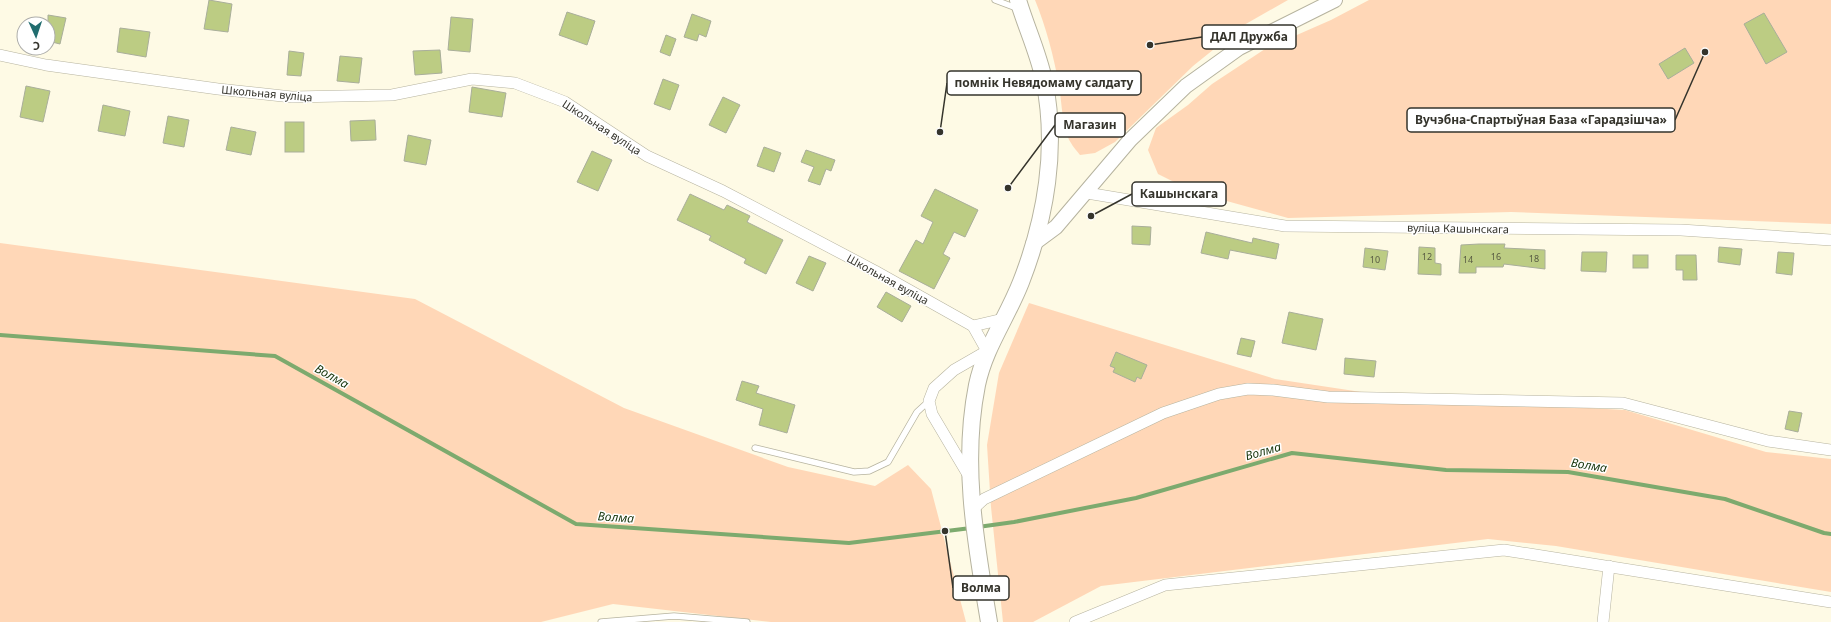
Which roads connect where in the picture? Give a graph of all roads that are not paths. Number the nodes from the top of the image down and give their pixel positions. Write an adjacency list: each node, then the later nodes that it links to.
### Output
1 (995, 0): 3 (lane)
2 (1335, 0): 5 (street)
3 (1020, 5): 7 (main road)
4 (0, 55): 9 (street, Школьная вуліца)
5 (1086, 193): 6 (street, вуліца Кашынскага); 7 (street)
6 (1831, 240)
7 (1033, 244): 8 (main road)
8 (1003, 319): 9 (street); 10 (main road)
9 (973, 326): 10 (street)
10 (987, 351): 11 (street); 14 (main road)
11 (929, 401): 12 (lane); 14 (street)
12 (755, 448)
13 (1831, 450): 15 (street)
14 (970, 478): 15 (main road)
15 (972, 510): 20 (main road)
16 (1609, 566): 17 (street); 21 (street); 22 (street)
17 (1831, 602)
18 (601, 622): 19 (lane)
19 (746, 622)
20 (989, 622)
21 (1075, 622)
22 (1603, 622)

